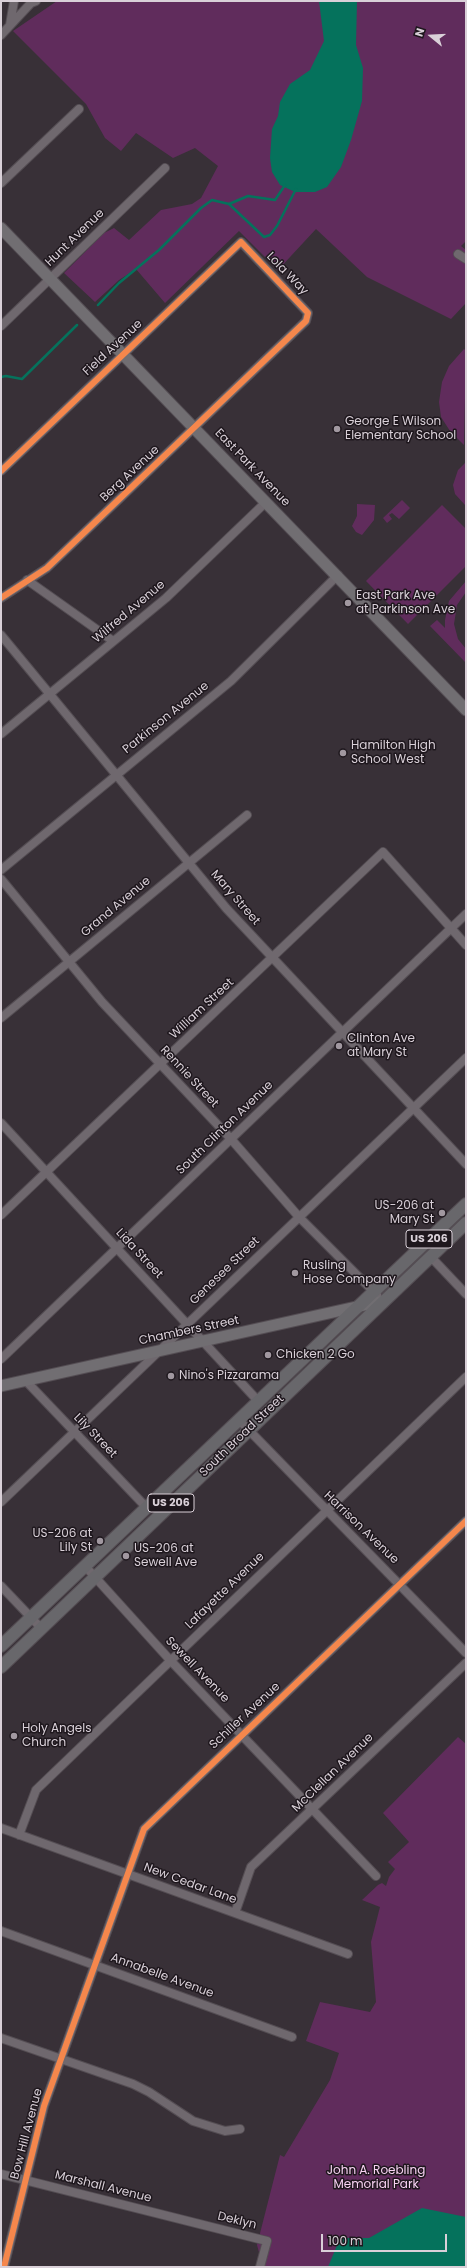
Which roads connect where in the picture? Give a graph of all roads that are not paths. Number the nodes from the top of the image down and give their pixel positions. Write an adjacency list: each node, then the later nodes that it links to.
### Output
1 (14, 1): 3 (street)
2 (36, 1): 3 (street)
3 (10, 25): 4 (street)
4 (1, 36)
5 (79, 109): 7 (street)
6 (165, 168): 12 (street, Hunt Avenue)
7 (1, 183)
8 (1, 228): 12 (street, East Park Avenue)
9 (241, 242): 14 (street, Field Avenue); 15 (street, Lola Way)
10 (458, 254): 11 (street)
11 (466, 259)
12 (50, 278): 13 (street, Hunt Avenue); 14 (street, East Park Avenue)
13 (1, 326)
14 (122, 354): 16 (street, East Park Avenue); 17 (street, Field Avenue)
15 (267, 358): 16 (street, Berg Avenue)
16 (195, 428): 18 (street, East Park Avenue); 20 (street, Berg Avenue)
17 (1, 470)
18 (266, 502): 19 (street, East Park Avenue); 23 (street, Wilfred Avenue)
19 (338, 576): 25 (street, East Park Avenue); 27 (street, Parkinson Avenue)
20 (27, 580): 21 (street, Berg Avenue); 23 (street)
21 (1, 598)
22 (1, 635): 24 (street, Mary Street)
23 (113, 641): 24 (street, Wilfred Avenue)
24 (49, 694): 26 (street, Wilfred Avenue); 27 (street, Mary Street)
25 (466, 710)
26 (1, 734)
27 (114, 775): 29 (street, Mary Street); 30 (street, Parkinson Avenue)
28 (247, 815): 29 (street, Grand Avenue)
29 (189, 863): 35 (street, Mary Street); 36 (street, Grand Avenue)
30 (1, 870)
31 (1, 879): 36 (street, Rennie Street)
32 (466, 914): 33 (street, South Clinton Avenue)
33 (451, 928): 34 (street); 35 (street, William Street); 38 (street, South Clinton Avenue)
34 (466, 945)
35 (273, 958): 38 (street, Mary Street); 40 (street, William Street)
36 (69, 962): 37 (street, Grand Avenue); 40 (street, Rennie Street)
37 (1, 1018)
38 (342, 1032): 41 (street, Mary Street); 43 (street, South Clinton Avenue)
39 (466, 1058): 41 (street, Genesee Street)
40 (160, 1064): 43 (street, Rennie Street); 45 (street, William Street)
41 (414, 1108): 44 (street, Mary Street); 48 (street, Genesee Street)
42 (1, 1123): 45 (street, Lida Street)
43 (231, 1139): 48 (street, Rennie Street); 50 (street, South Clinton Avenue)
44 (466, 1164)
45 (46, 1172): 47 (street, William Street); 50 (street, Lida Street)
46 (466, 1204): 52 (main road, South Broad Street / US 206)
47 (1, 1215)
48 (299, 1217): 54 (street, Rennie Street); 58 (street, Genesee Street)
49 (466, 1223): 51 (main road, South Broad Street / US 206)
50 (117, 1248): 58 (street, Lida Street); 61 (street, South Clinton Avenue)
51 (430, 1256): 53 (main road, South Broad Street / US 206); 55 (street)
52 (392, 1275): 53 (street); 54 (main road, South Broad Street / US 206)
53 (401, 1284): 56 (main road, South Broad Street / US 206)
54 (373, 1292): 56 (street, Rennie Street); 57 (main road, South Broad Street / US 206)
55 (466, 1294)
56 (383, 1301): 57 (street, Chambers Street); 67 (main road, South Broad Street / US 206)
57 (359, 1306): 59 (street, Chambers Street); 65 (main road, South Broad Street / US 206)
58 (187, 1325): 59 (street, Lida Street); 60 (street, Genesee Street)
59 (202, 1341): 60 (street, Chambers Street); 65 (street, Lida Street)
60 (160, 1350): 63 (street, Chambers Street); 68 (street, Genesee Street)
61 (2, 1357)
62 (466, 1377): 71 (street, Lafayette Avenue)
63 (26, 1381): 64 (street, Chambers Street); 68 (street, Lily Street)
64 (1, 1386)
65 (259, 1402): 66 (main road, South Broad Street / US 206)
66 (239, 1420): 67 (street, Harrison Avenue); 70 (main road, South Broad Street / US 206)
67 (249, 1430): 71 (street, Harrison Avenue); 74 (main road, South Broad Street / US 206)
68 (74, 1432): 69 (street, Genesee Street); 70 (street, Lily Street)
69 (1, 1502)
70 (146, 1507): 73 (main road, South Broad Street / US 206)
71 (326, 1511): 75 (street, Harrison Avenue); 81 (street, Lafayette Avenue)
72 (466, 1521): 75 (street, Schiller Avenue)
73 (84, 1566): 74 (street, Sewell Avenue); 77 (main road, South Broad Street / US 206)
74 (94, 1577): 78 (main road, South Broad Street / US 206); 81 (street, Sewell Avenue)
75 (401, 1584): 80 (street, Harrison Avenue); 84 (street, Schiller Avenue)
76 (1, 1586): 77 (street)
77 (31, 1618): 78 (street); 79 (main road, South Broad Street / US 206)
78 (41, 1628): 83 (main road, South Broad Street / US 206)
79 (1, 1646)
80 (466, 1653)
81 (170, 1660): 84 (street, Sewell Avenue); 87 (street, Lafayette Avenue)
82 (466, 1663): 85 (street, McClellan Avenue)
83 (1, 1667)
84 (241, 1734): 85 (street, Sewell Avenue); 88 (street, Schiller Avenue)
85 (313, 1809): 89 (street, Sewell Avenue); 90 (street, McClellan Avenue)
86 (1, 1828): 87 (street, New Cedar Lane)
87 (19, 1835): 88 (street, New Cedar Lane)
88 (128, 1874): 90 (street, New Cedar Lane); 93 (street, Schiller Avenue)
89 (376, 1876)
90 (235, 1913): 92 (street, New Cedar Lane)
91 (1, 1931): 93 (street, Annabelle Avenue)
92 (348, 1954)
93 (96, 1964): 94 (street, Annabelle Avenue); 96 (street, Bow Hill Avenue)
94 (292, 2037)
95 (1, 2038): 96 (street)
96 (62, 2059): 97 (street); 99 (street, Bow Hill Avenue)
97 (240, 2129)
98 (1, 2174): 99 (street, Marshall Avenue)
99 (26, 2180): 100 (street, Marshall Avenue); 101 (street, Bow Hill Avenue)
100 (198, 2224): 102 (street, Deklyn)
101 (4, 2267)
102 (260, 2267)

